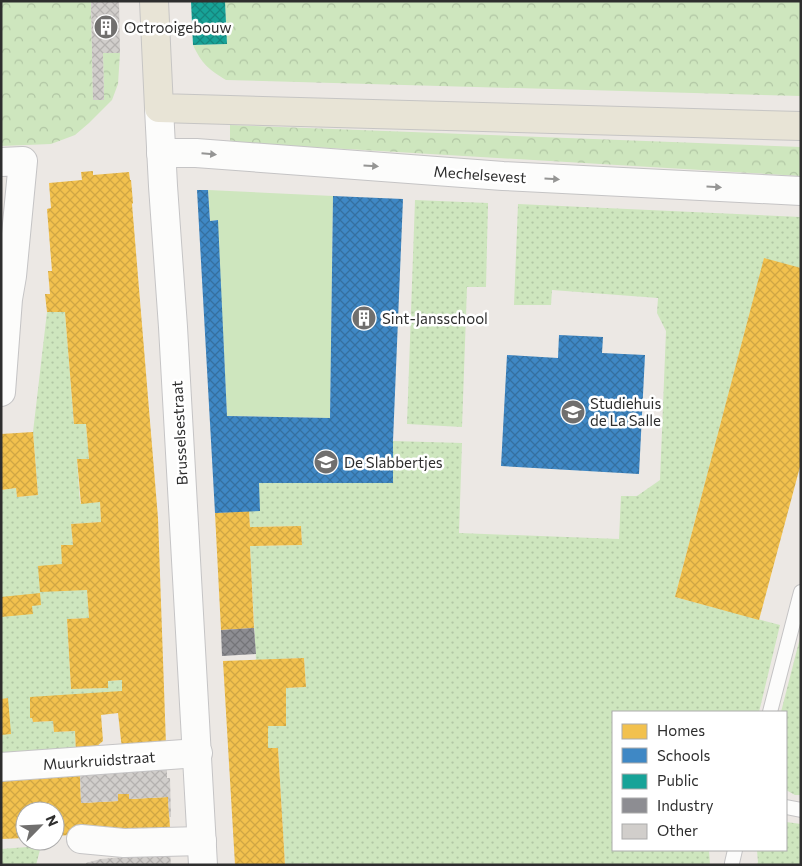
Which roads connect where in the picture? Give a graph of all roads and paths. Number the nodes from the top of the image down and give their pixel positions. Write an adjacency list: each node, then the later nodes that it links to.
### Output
1 (154, 1): 2 (main road, Brusselsestraat)
2 (159, 108): 3 (main road); 4 (street, Brusselsestraat)
3 (801, 126)
4 (160, 153): 6 (street, Mechelsevest, one-way to 6); 11 (street, Brusselsestraat)
5 (12, 162): 7 (street)
6 (801, 192)
7 (7, 276): 8 (street)
8 (1, 392)
9 (801, 592): 10 (lane)
10 (770, 711)
11 (198, 753): 12 (street, Muurkruidstraat); 16 (street, Brusselsestraat)
12 (1, 767)
13 (787, 807): 14 (lane)
14 (801, 810)
15 (81, 839): 16 (street)
16 (203, 853)

